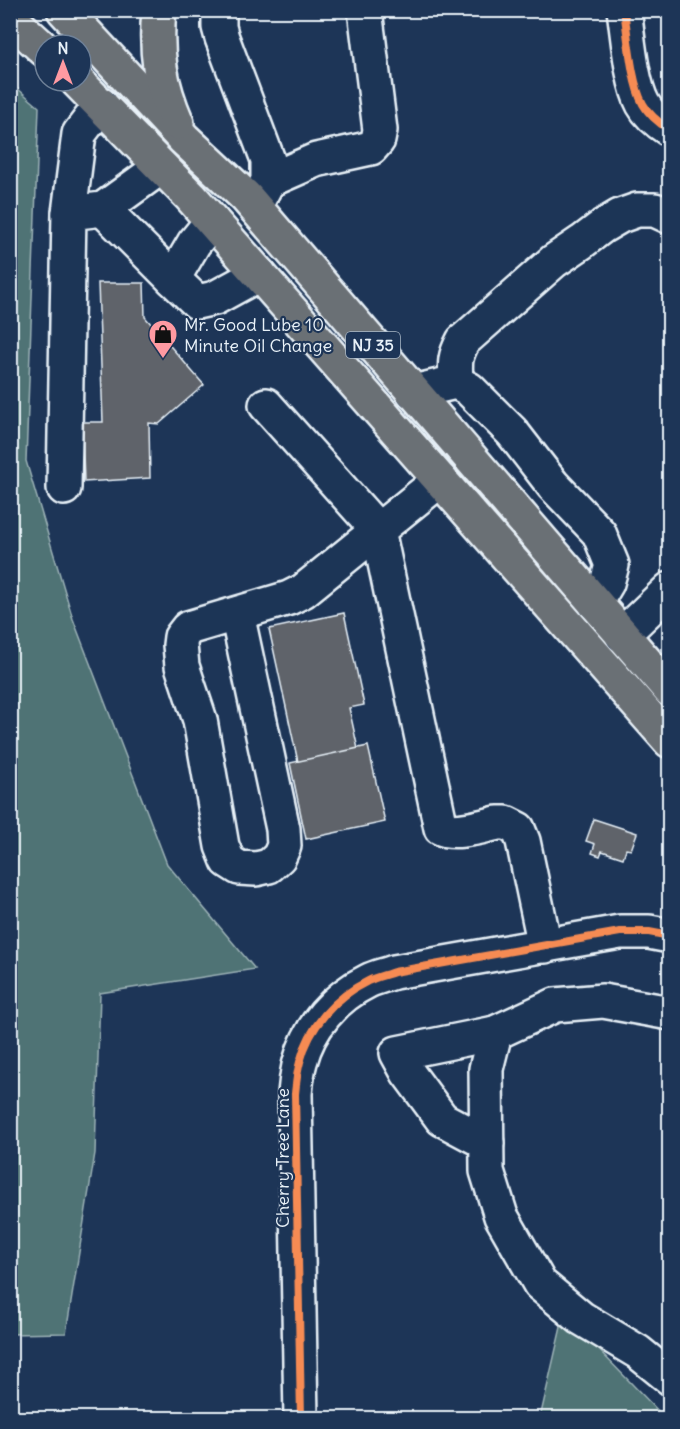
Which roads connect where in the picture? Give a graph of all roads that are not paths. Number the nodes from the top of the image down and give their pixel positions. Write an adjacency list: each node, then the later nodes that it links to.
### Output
1 (64, 10): 11 (highway, NJ 35)
2 (159, 10): 11 (highway)
3 (219, 10): 13 (street)
4 (365, 10): 13 (street)
5 (624, 10): 10 (street)
6 (10, 18): 7 (highway)
7 (33, 39)
8 (90, 93): 9 (highway, NJ 35)
9 (101, 105): 12 (highway, NJ 35); 15 (street)
10 (669, 130)
11 (184, 139): 13 (highway, NJ 35)
12 (161, 167): 14 (street); 17 (highway, NJ 35)
13 (261, 194): 21 (highway, NJ 35)
14 (103, 209): 15 (street); 19 (street)
15 (69, 213): 24 (street)
16 (669, 217): 20 (street)
17 (212, 221): 18 (highway, NJ 35); 19 (street)
18 (259, 274): 19 (street); 23 (highway, NJ 35)
19 (173, 279)
20 (456, 382): 21 (street); 27 (street)
21 (413, 392): 27 (highway, NJ 35)
22 (266, 405): 25 (street)
23 (440, 480): 25 (street); 31 (highway, NJ 35)
24 (64, 488)
25 (378, 530): 28 (street); 33 (street)
26 (669, 589): 29 (street)
27 (595, 603): 29 (highway, NJ 35)
28 (237, 614): 28 (street)
29 (622, 635): 30 (highway, NJ 35)
30 (669, 690)
31 (669, 741)
32 (669, 936): 33 (street, Cherry Tree Lane)
33 (545, 946): 38 (street, Cherry Tree Lane)
34 (669, 1013): 35 (street)
35 (495, 1033): 36 (street); 36 (street)
36 (486, 1143): 37 (street)
37 (669, 1378)
38 (301, 1419)

